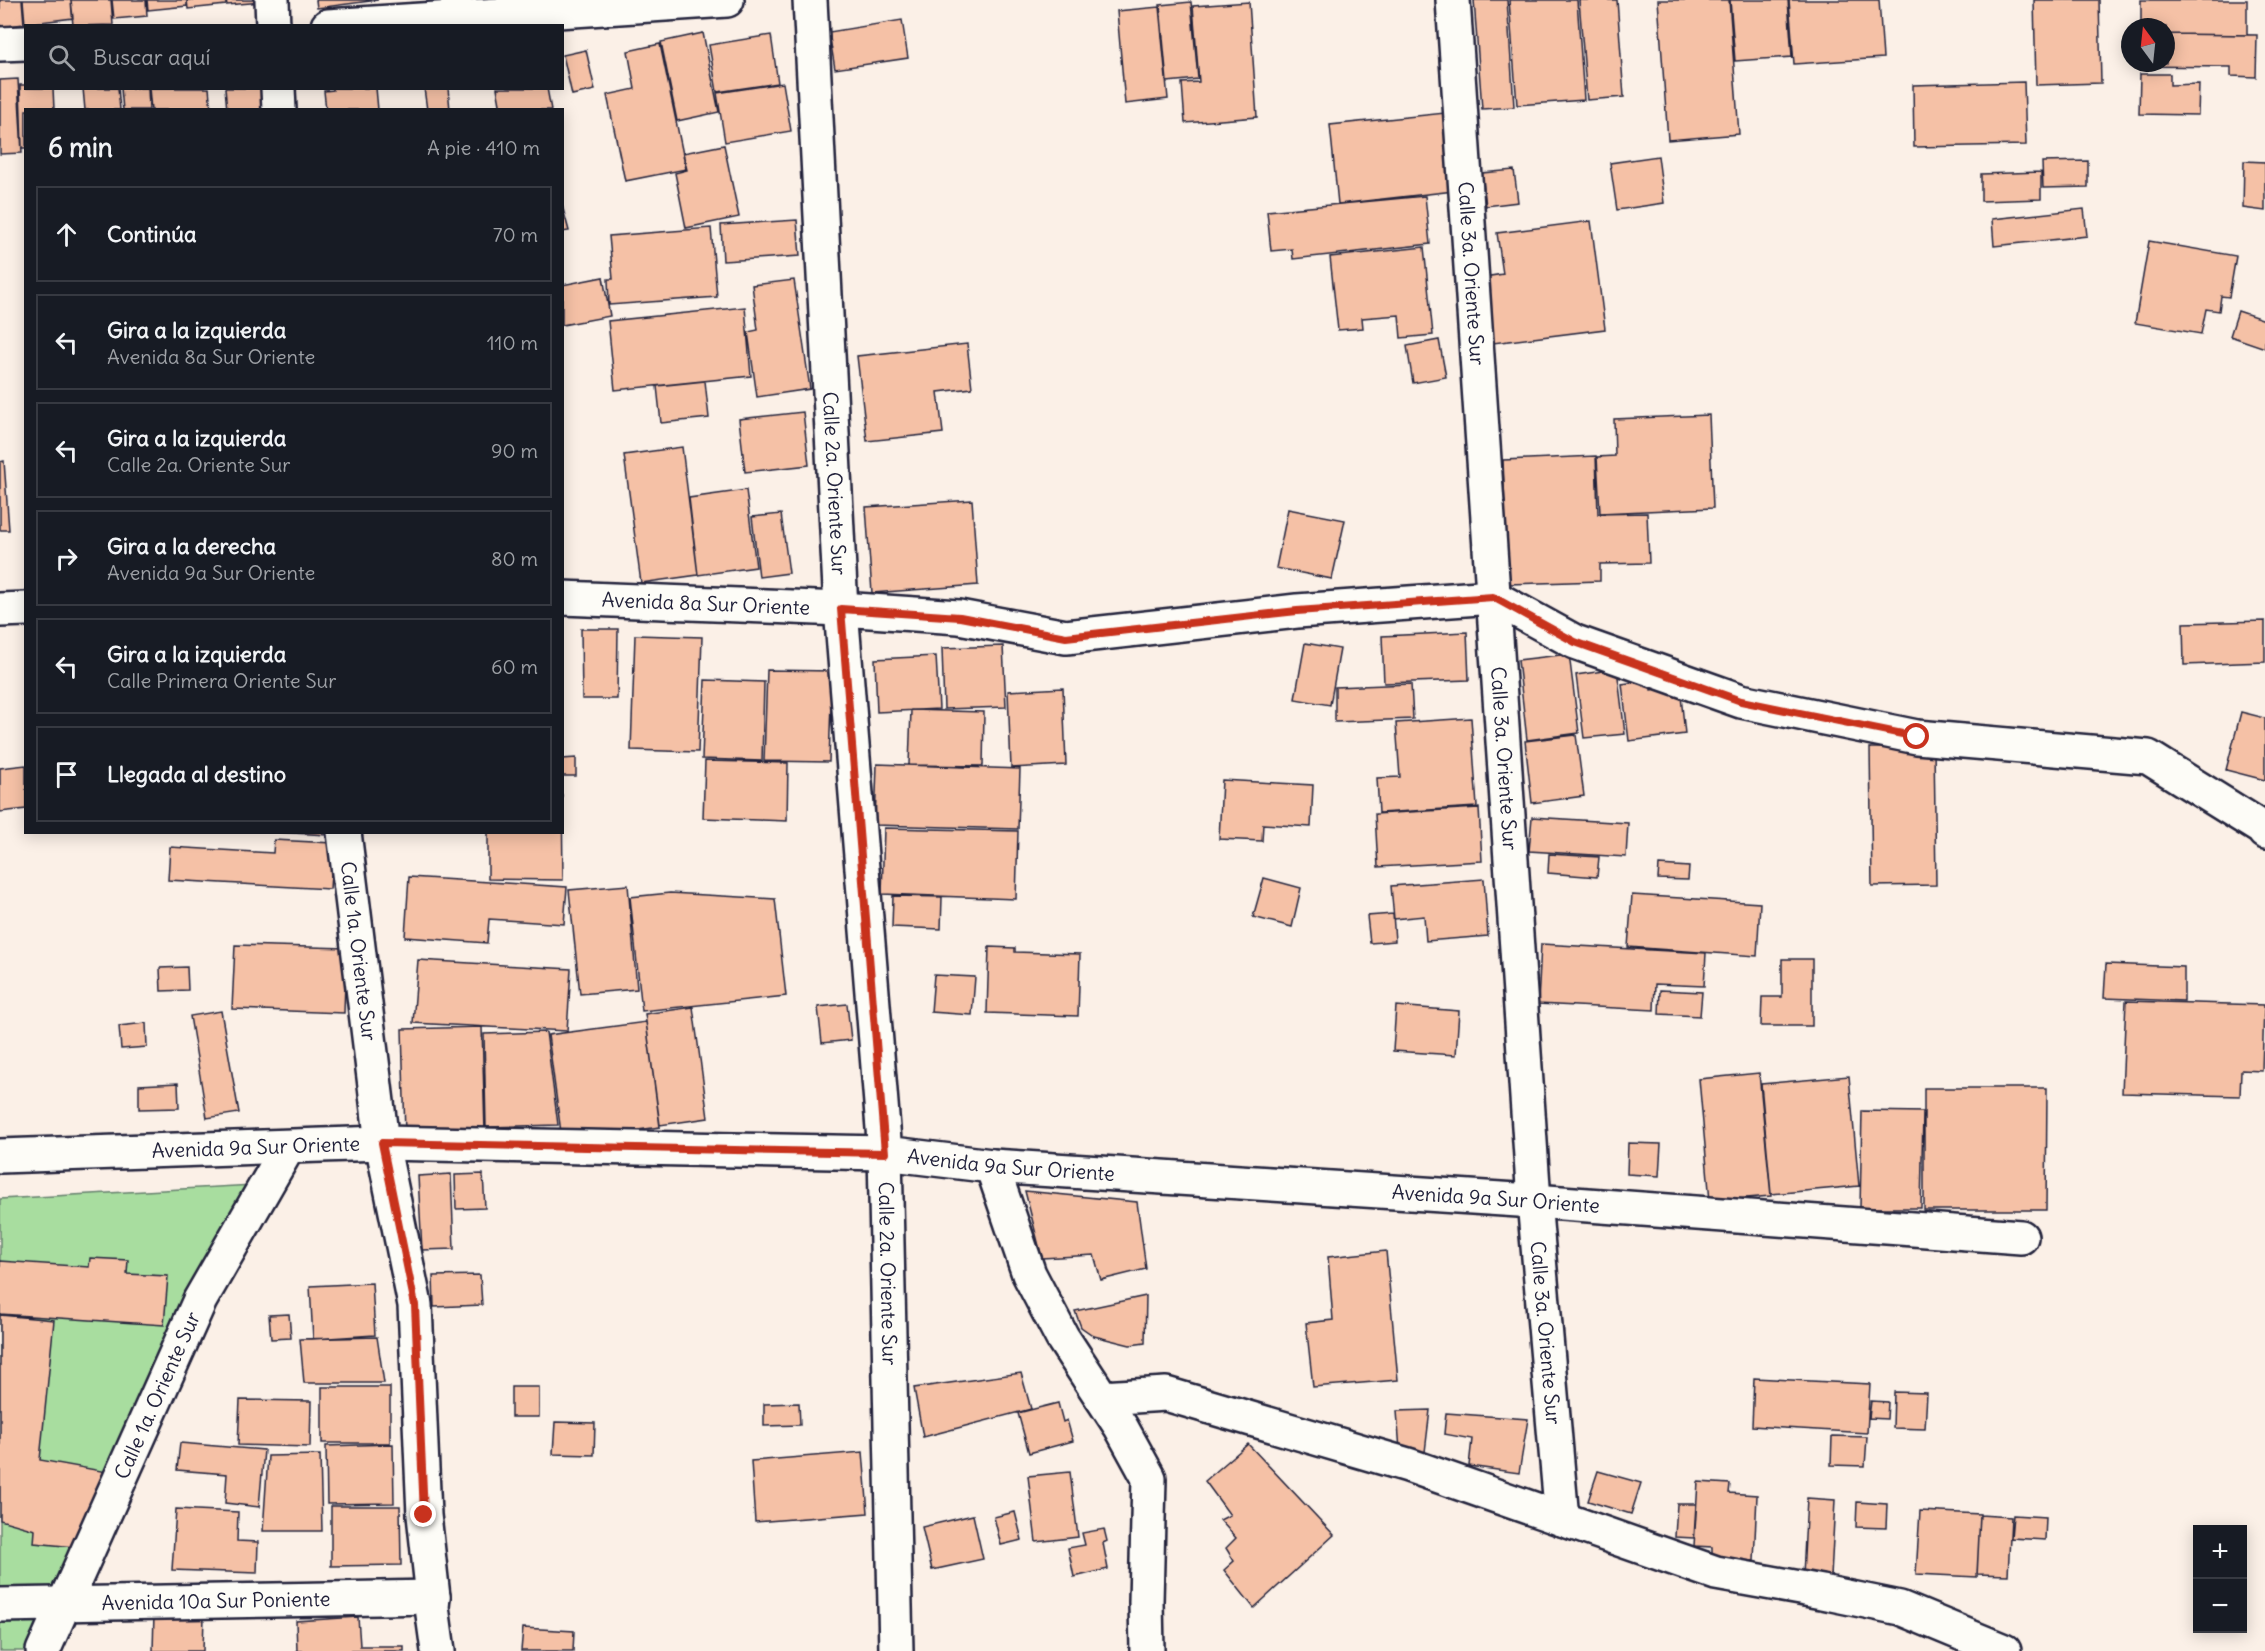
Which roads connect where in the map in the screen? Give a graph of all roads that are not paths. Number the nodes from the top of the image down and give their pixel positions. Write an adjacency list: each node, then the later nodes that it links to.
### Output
1 (272, 0): 5 (street)
2 (727, 0): 6 (street)
3 (810, 0): 14 (street, Calle 2a. Oriente Sur)
4 (1453, 0): 11 (street, Calle 3a. Oriente Sur)
5 (273, 24)
6 (359, 24)
7 (24, 43): 8 (street)
8 (0, 44)
9 (278, 90): 10 (street)
10 (279, 108)
11 (1493, 597): 14 (street, Avenida 8a Sur Oriente); 16 (street); 23 (street, Calle 3a. Oriente Sur)
12 (564, 598): 14 (street, Avenida 8a Sur Oriente)
13 (24, 609): 15 (street)
14 (841, 609): 20 (street, Calle 2a. Oriente Sur)
15 (0, 610)
16 (2265, 832)
17 (344, 834): 18 (street, Calle 1a. Oriente Sur)
18 (382, 1143): 19 (street, Avenida 9a Sur Oriente); 20 (street, Avenida 9a Sur Oriente); 27 (street, Calle 1a. Oriente Sur)
19 (288, 1147): 21 (street, Avenida 9a Sur Oriente); 28 (street, Calle 1a. Oriente Sur)
20 (885, 1153): 22 (street, Avenida 9a Sur Oriente); 32 (street, Calle 2a. Oriente Sur)
21 (0, 1156)
22 (992, 1166): 23 (street, Avenida 9a Sur Oriente); 25 (street)
23 (1534, 1201): 24 (street, Avenida 9a Sur Oriente); 26 (street, Calle 3a. Oriente Sur)
24 (2021, 1237)
25 (1102, 1398): 26 (street); 33 (street)
26 (1562, 1519): 34 (street)
27 (433, 1597): 28 (street, Avenida 10a Sur Poniente); 31 (street, Calle 1a. Oriente Sur)
28 (65, 1603): 29 (street, Avenida 10a Sur Poniente); 30 (street, Calle 1a. Oriente Sur)
29 (0, 1605)
30 (43, 1651)
31 (438, 1651)
32 (896, 1651)
33 (1147, 1651)
34 (2004, 1651)

